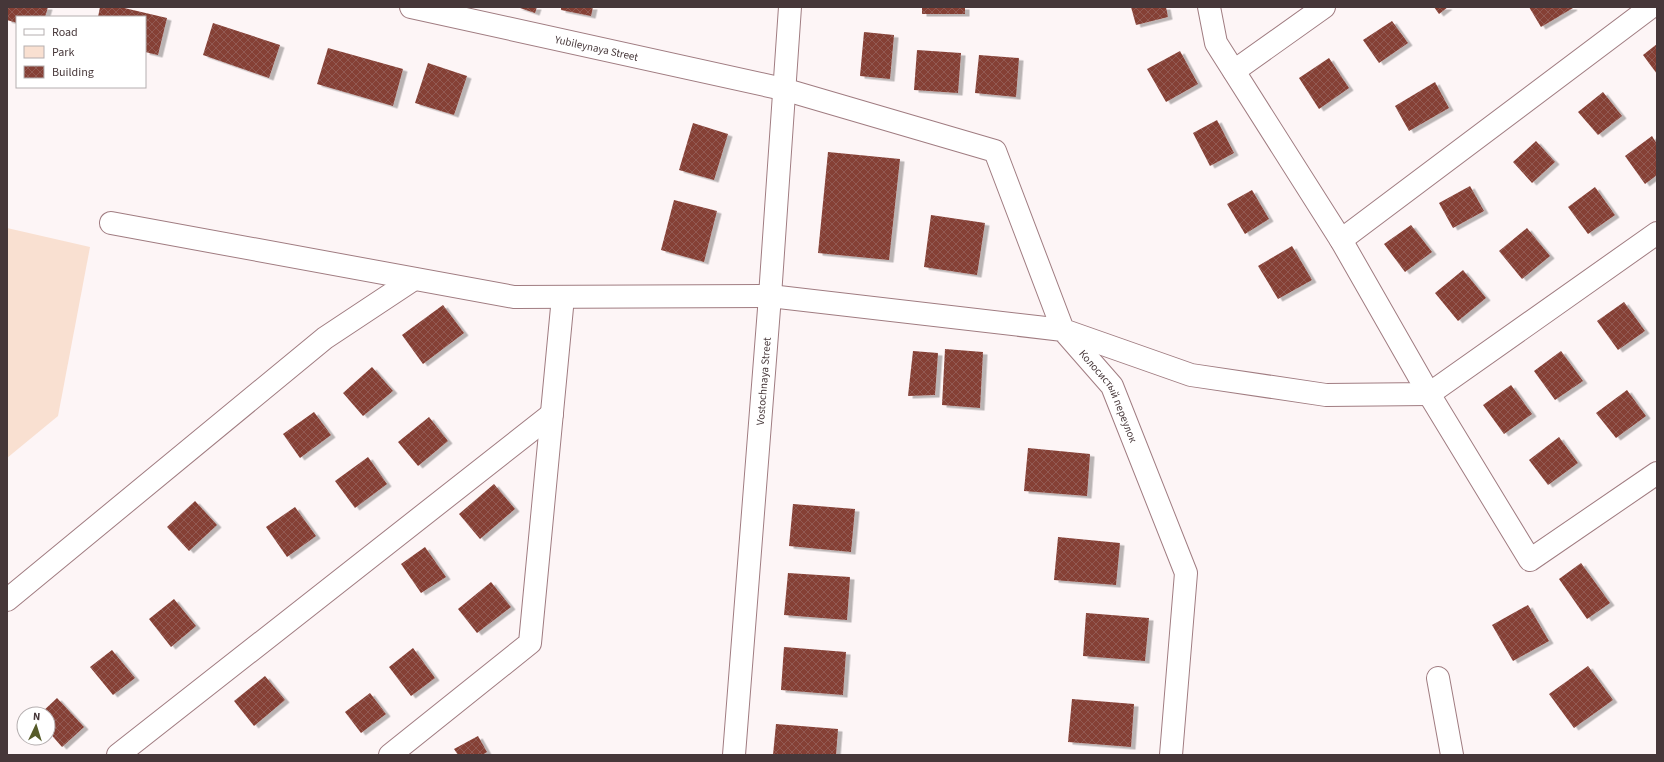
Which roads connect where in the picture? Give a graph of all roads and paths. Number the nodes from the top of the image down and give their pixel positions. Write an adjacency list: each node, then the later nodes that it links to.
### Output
1 (411, 7): 7 (street, Yubileynaya Street)
2 (790, 7): 7 (street, Vostochnaya Street)
3 (1209, 7): 6 (street)
4 (1324, 7): 6 (street)
5 (1652, 7): 10 (street)
6 (1234, 71): 10 (street)
7 (783, 89): 12 (street, Vostochnaya Street); 14 (street, Yubileynaya Street)
8 (111, 223): 11 (street)
9 (1657, 233): 15 (street)
10 (1341, 240): 15 (street)
11 (414, 279): 13 (street); 18 (street)
12 (770, 296): 13 (street); 14 (street); 22 (street, Vostochnaya Street)
13 (563, 297): 16 (street)
14 (1063, 330): 15 (street); 23 (street, Колосистый переулок)
15 (1429, 394): 17 (street)
16 (552, 414): 20 (street); 21 (street)
17 (1657, 473)
18 (7, 600)
19 (1438, 678): 24 (street)
20 (118, 755)
21 (390, 755)
22 (734, 755)
23 (1171, 755)
24 (1452, 755)

